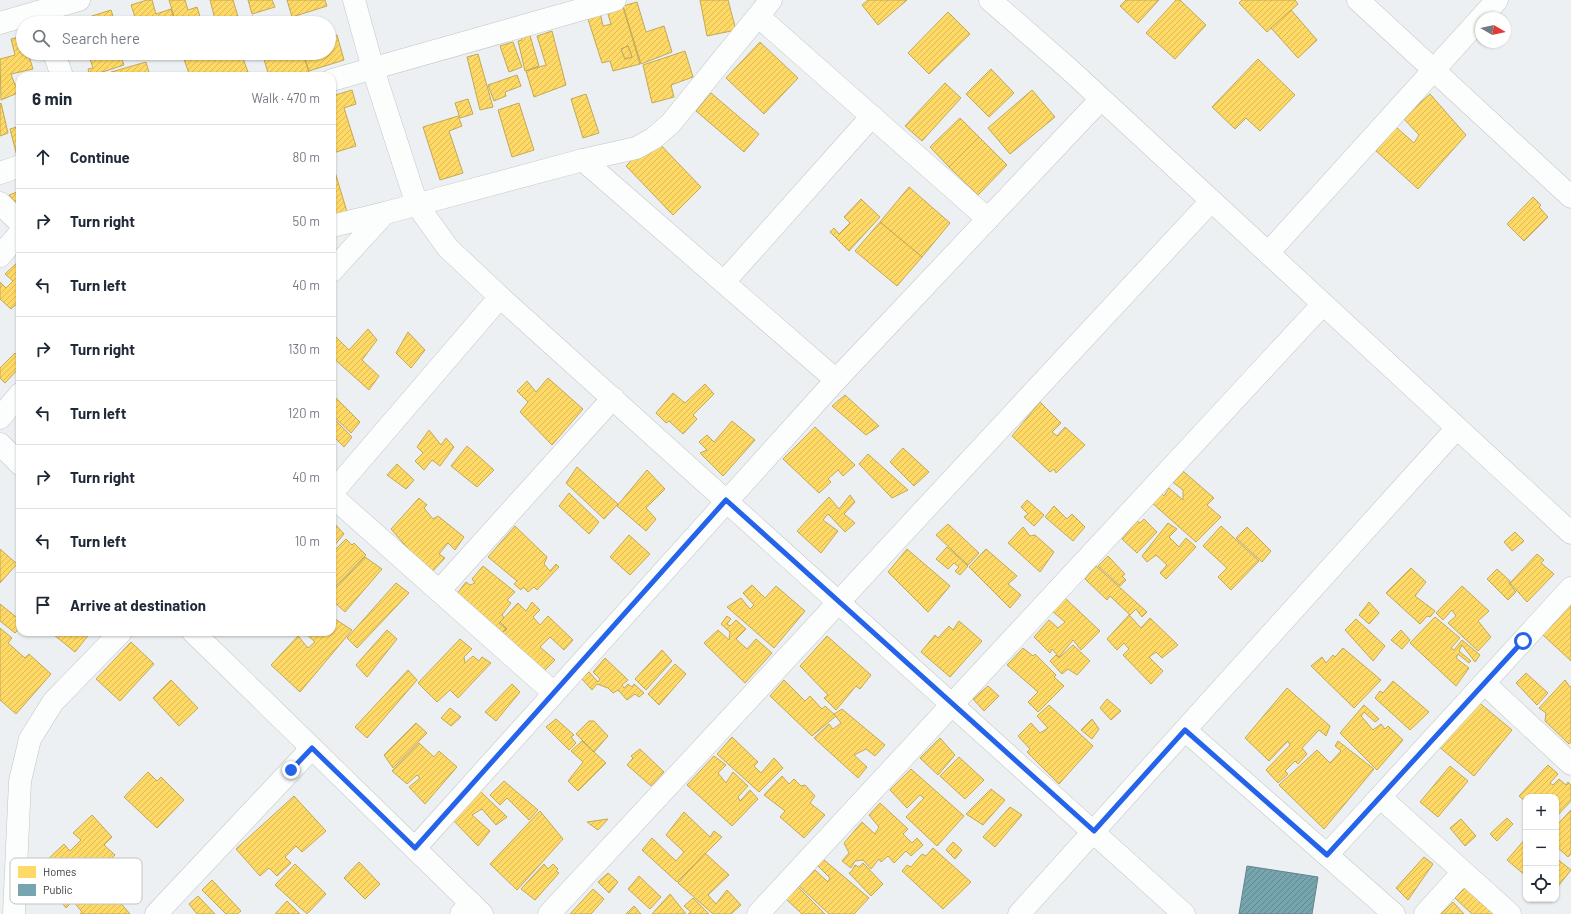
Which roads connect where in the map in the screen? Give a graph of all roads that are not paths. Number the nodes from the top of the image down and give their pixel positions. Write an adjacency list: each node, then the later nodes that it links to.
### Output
1 (78, 0): 8 (street)
2 (354, 0): 13 (street)
3 (615, 0): 13 (street)
4 (990, 0): 17 (street)
5 (1358, 0): 14 (street)
6 (1497, 0): 14 (street)
7 (764, 8): 18 (street); 19 (street)
8 (38, 12): 9 (street)
9 (24, 16)
10 (16, 18): 11 (street)
11 (0, 23)
12 (56, 60): 15 (street)
13 (374, 69): 16 (street); 25 (street)
14 (1434, 70): 22 (street); 31 (street)
15 (61, 72)
16 (336, 79)
17 (1101, 99): 23 (street); 28 (street)
18 (872, 116): 28 (street); 34 (street)
19 (582, 160): 25 (street); 34 (street)
20 (16, 167): 21 (street)
21 (0, 173)
22 (1571, 197)
23 (1211, 201): 31 (street); 50 (street)
24 (0, 203): 27 (street)
25 (417, 205): 26 (street); 35 (street)
26 (385, 213): 29 (street); 33 (street)
27 (16, 219)
28 (988, 219): 37 (street)
29 (336, 225)
30 (16, 238): 32 (street)
31 (1268, 253): 36 (street)
32 (0, 256)
33 (336, 267)
34 (724, 282): 37 (street)
35 (500, 297): 38 (street); 44 (street)
36 (1323, 304): 41 (street); 55 (street)
37 (836, 380): 46 (street)
38 (613, 398): 46 (street); 49 (street)
39 (16, 399): 40 (street)
40 (0, 418)
41 (1458, 428): 47 (street); 56 (street)
42 (0, 444): 43 (street)
43 (16, 460)
44 (336, 489)
45 (336, 498): 49 (street)
46 (726, 500): 50 (street); 54 (street)
47 (1571, 533)
48 (1571, 588): 53 (street)
49 (440, 591): 54 (street)
50 (839, 602): 55 (street); 69 (street)
51 (118, 636): 63 (street)
52 (203, 636): 57 (street)
53 (1484, 683): 58 (street); 59 (street)
54 (554, 693): 61 (street)
55 (953, 704): 60 (street); 70 (street)
56 (1185, 730): 60 (street); 62 (street)
57 (312, 748): 61 (street); 68 (street)
58 (1571, 764)
59 (1380, 797): 62 (street); 64 (street)
60 (1094, 831): 71 (street); 72 (street)
61 (415, 848): 66 (street)
62 (1327, 855): 73 (street)
63 (17, 858)
64 (1463, 872): 74 (street); 75 (street)
65 (14, 904): 67 (street)
66 (472, 910)
67 (14, 914)
68 (156, 914)
69 (549, 914)
70 (758, 914)
71 (1019, 914)
72 (1184, 914)
73 (1394, 914)
74 (1425, 914)
75 (1510, 914)

